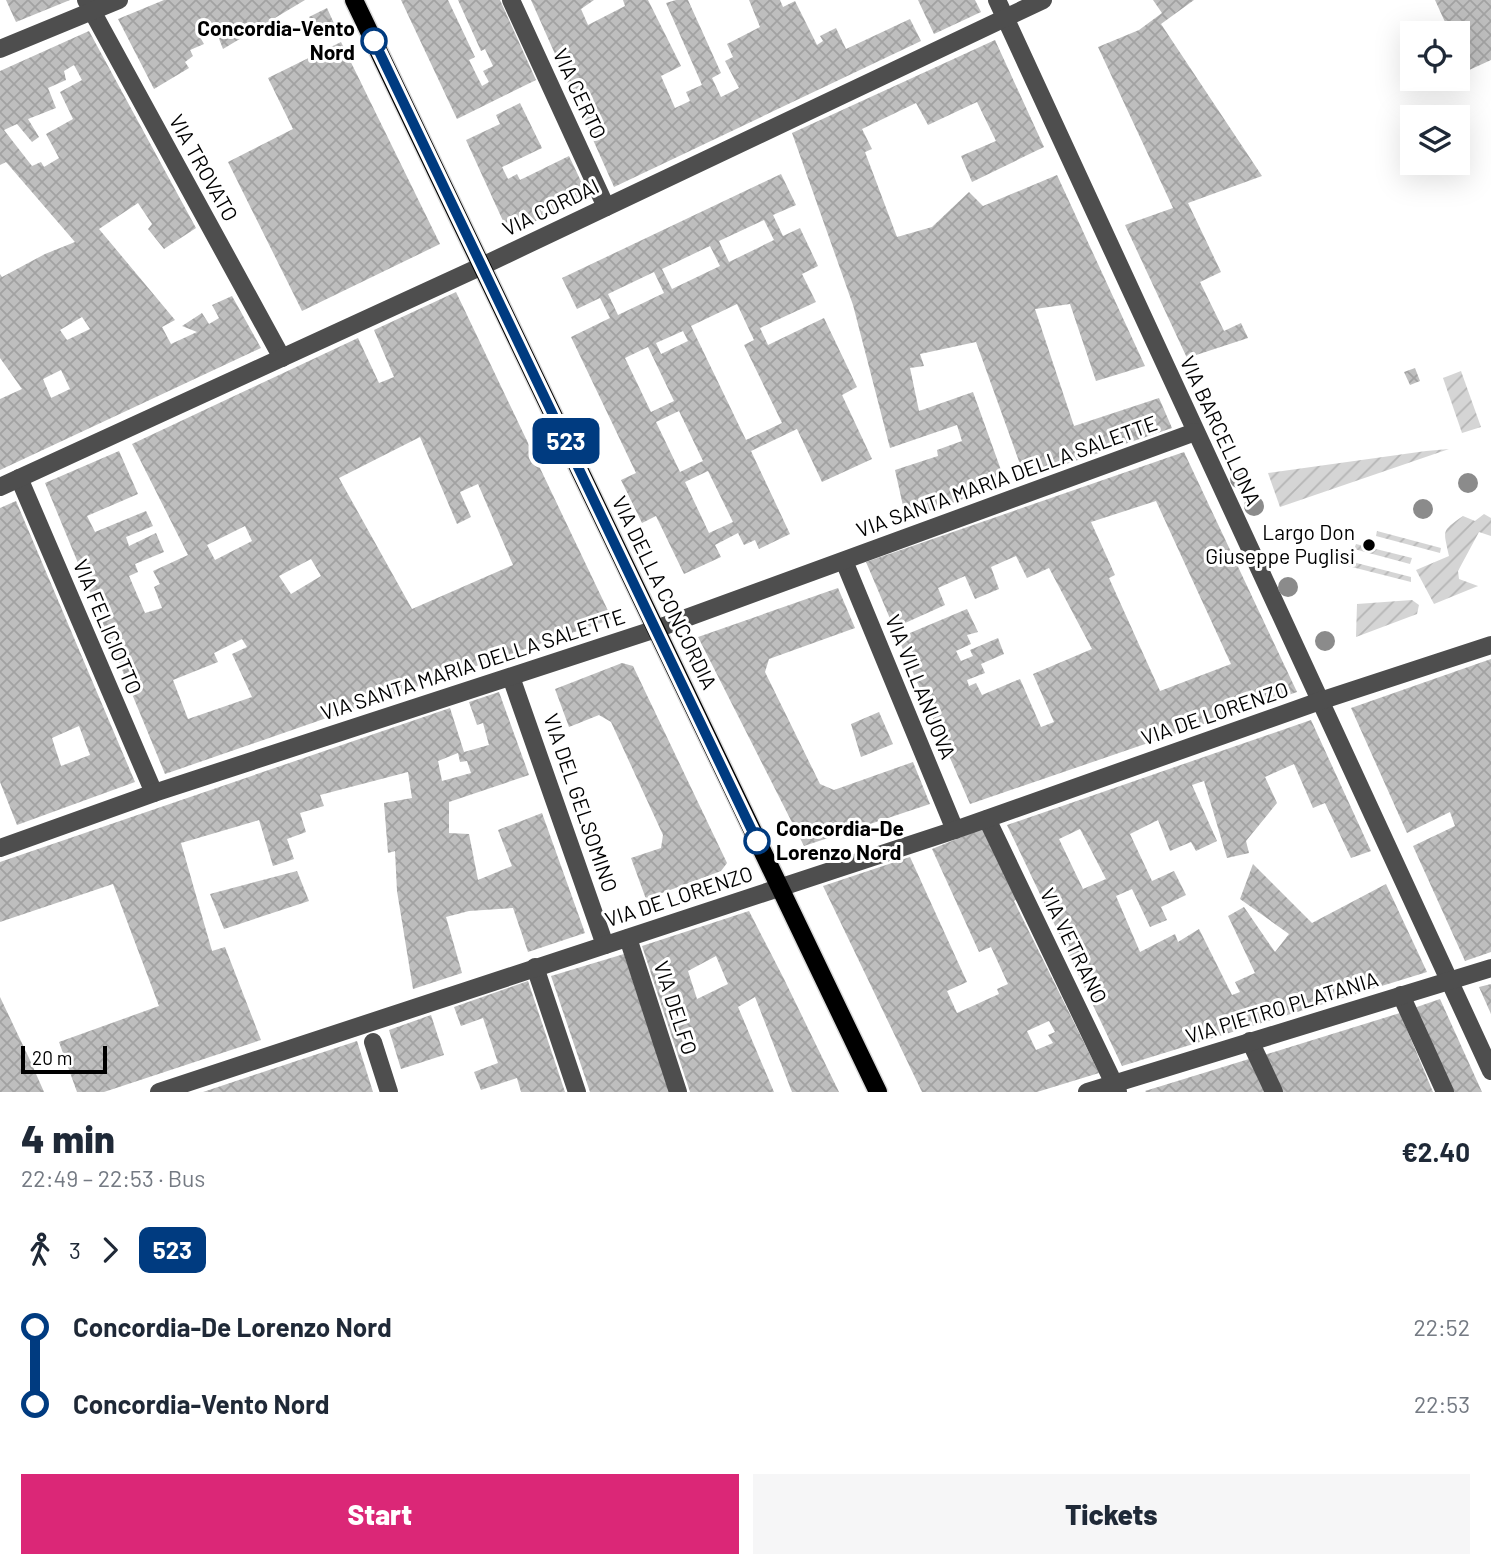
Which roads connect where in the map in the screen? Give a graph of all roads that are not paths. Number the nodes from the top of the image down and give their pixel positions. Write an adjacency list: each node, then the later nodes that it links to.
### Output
1 (119, 0): 6 (street)
2 (354, 0): 10 (main road, VIA DELLA CONCORDIA)
3 (511, 0): 9 (street, VIA CERTO)
4 (996, 0): 7 (street, VIA BARCELLONA)
5 (1042, 0): 7 (street, VIA CORDAI)
6 (89, 6): 8 (street); 11 (street, VIA TROVATO)
7 (1005, 18): 9 (street, VIA CORDAI); 12 (street, VIA BARCELLONA)
8 (0, 49)
9 (606, 207): 10 (street, VIA CORDAI)
10 (482, 267): 11 (street, VIA CORDAI); 16 (main road, VIA DELLA CONCORDIA)
11 (282, 358): 13 (street, VIA CORDAI)
12 (1195, 432): 15 (street, VIA SANTA MARIA DELLA SALETTE); 19 (street, VIA BARCELLONA)
13 (19, 478): 14 (street, VIA CORDAI); 20 (street, VIA FELICIOTTO)
14 (0, 487)
15 (844, 561): 16 (street, VIA SANTA MARIA DELLA SALETTE); 22 (street, VIA VILLANUOVA)
16 (656, 629): 18 (street, VIA SANTA MARIA DELLA SALETTE); 24 (main road, VIA DELLA CONCORDIA)
17 (1491, 645): 19 (street, VIA DE LORENZO)
18 (511, 677): 20 (street, VIA SANTA MARIA DELLA SALETTE); 26 (street, VIA DEL GELSOMINO)
19 (1320, 701): 21 (street, VIA DE LORENZO); 29 (street, VIA BARCELLONA)
20 (154, 793): 23 (street, VIA SANTA MARIA DELLA SALETTE)
21 (987, 819): 22 (street, VIA DE LORENZO); 34 (street, VIA VETRANO)
22 (955, 830): 24 (street, VIA DE LORENZO)
23 (0, 848)
24 (779, 888): 25 (street, VIA DE LORENZO); 39 (main road, VIA DELLA CONCORDIA)
25 (628, 938): 26 (street, VIA DE LORENZO); 38 (street, VIA DELFO)
26 (606, 945): 27 (street, VIA DE LORENZO)
27 (535, 967): 35 (street, VIA DE LORENZO); 37 (street)
28 (1491, 968): 29 (street, VIA PIETRO PLATANIA)
29 (1451, 980): 30 (street, VIA PIETRO PLATANIA); 33 (street, VIA BARCELLONA)
30 (1401, 995): 31 (street, VIA PIETRO PLATANIA); 42 (street)
31 (1250, 1041): 34 (street, VIA PIETRO PLATANIA); 41 (street)
32 (373, 1042): 36 (street)
33 (1491, 1071)
34 (1116, 1088): 40 (street, VIA PIETRO PLATANIA)
35 (167, 1091)
36 (389, 1092)
37 (577, 1092)
38 (678, 1092)
39 (878, 1092)
40 (1087, 1092)
41 (1274, 1092)
42 (1445, 1092)

